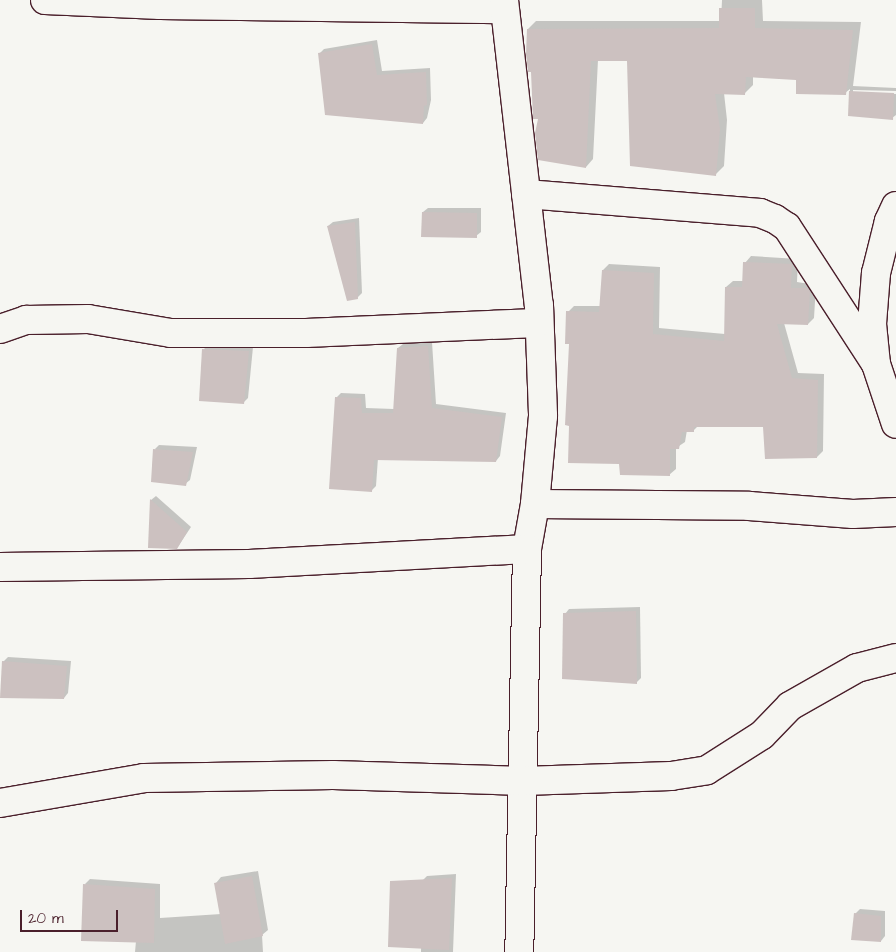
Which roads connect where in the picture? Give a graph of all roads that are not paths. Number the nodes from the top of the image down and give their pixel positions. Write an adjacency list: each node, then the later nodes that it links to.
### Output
1 (45, 0): 2 (street)
2 (504, 5): 3 (street)
3 (526, 194): 5 (street); 7 (street)
4 (896, 206): 7 (street)
5 (537, 323): 6 (street); 9 (street)
6 (0, 329)
7 (876, 364): 8 (street)
8 (896, 424)
9 (535, 504): 10 (street); 11 (street)
10 (896, 512)
11 (527, 549): 12 (street); 14 (street)
12 (0, 567)
13 (896, 658): 14 (street)
14 (523, 780): 15 (street); 16 (street)
15 (0, 803)
16 (519, 952)

